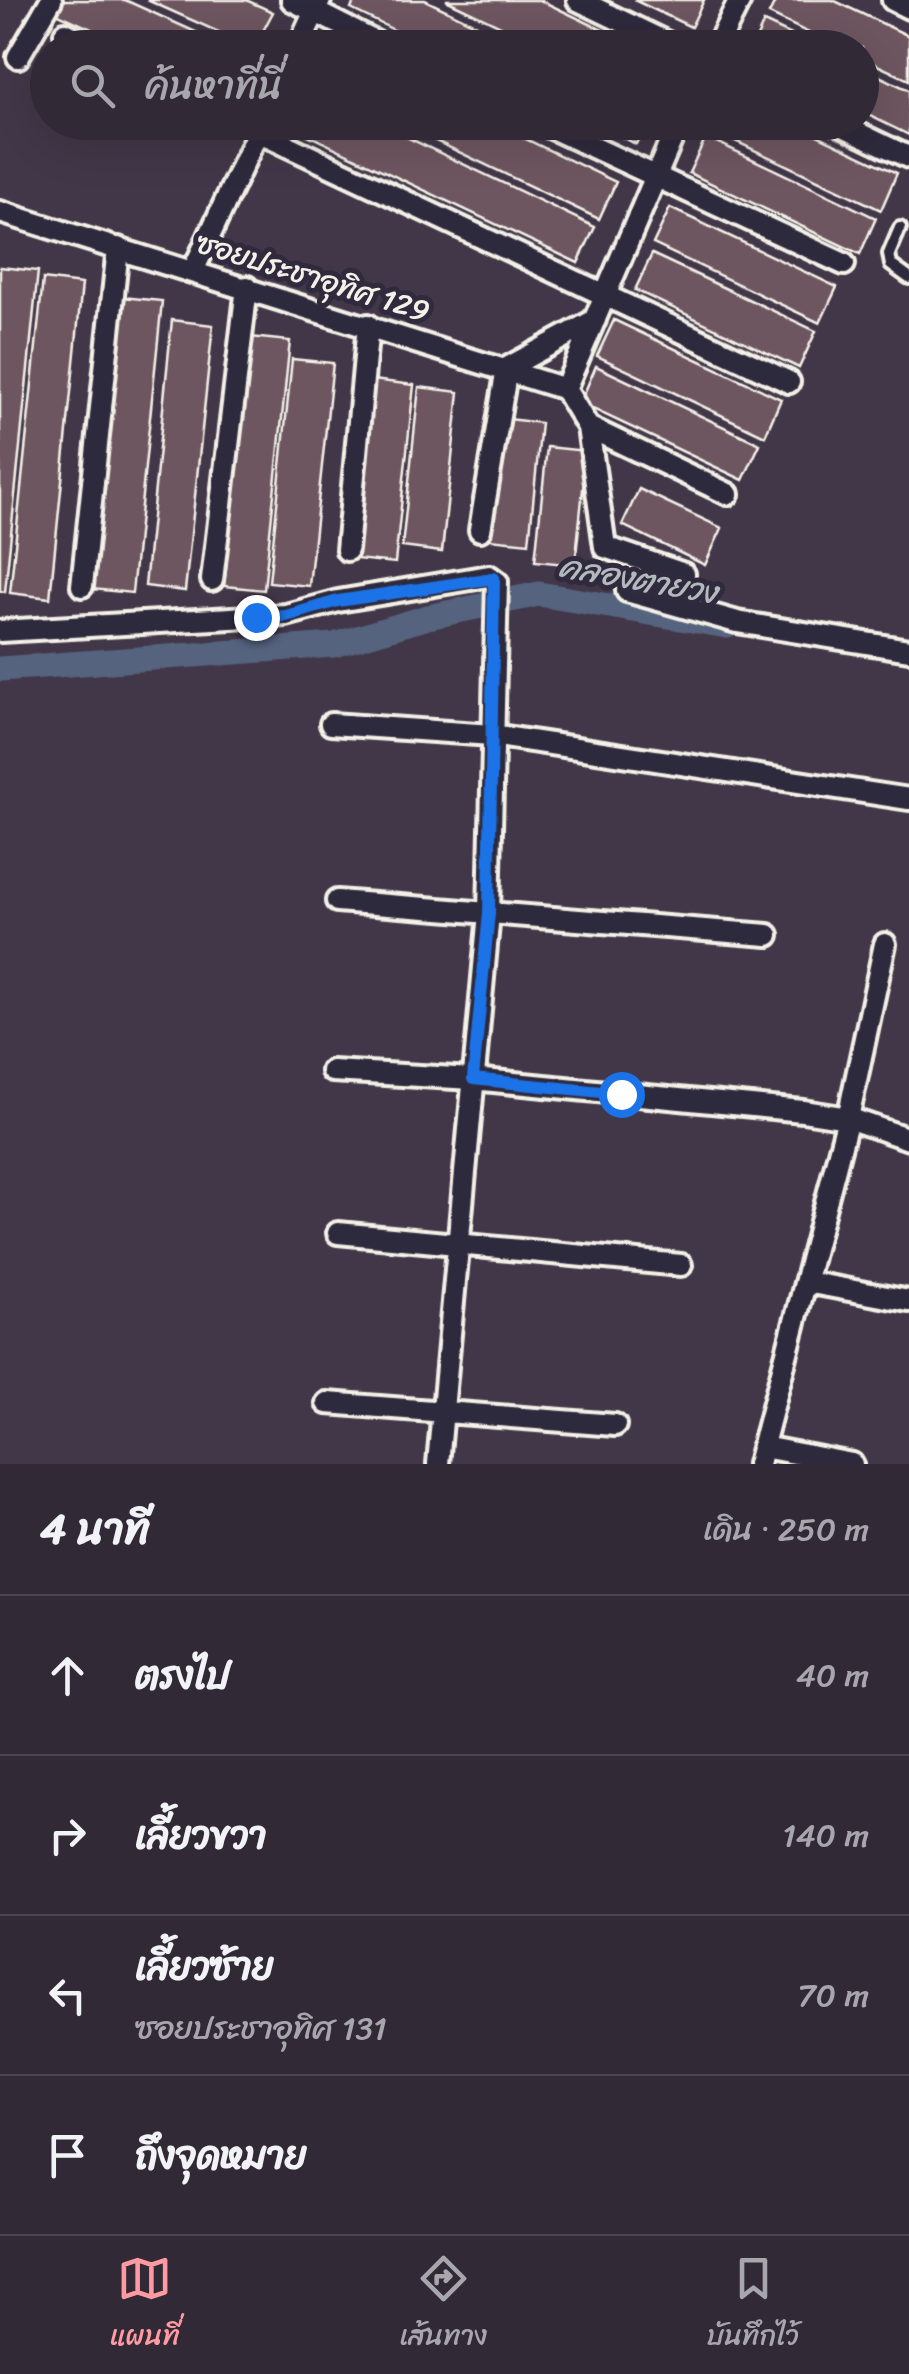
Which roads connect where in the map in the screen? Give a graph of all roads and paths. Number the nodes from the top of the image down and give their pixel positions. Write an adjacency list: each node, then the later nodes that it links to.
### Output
1 (51, 0): 8 (street)
2 (292, 0): 6 (street)
3 (578, 0): 11 (street)
4 (740, 0): 12 (street)
5 (893, 0): 7 (street)
6 (317, 6): 9 (street); 10 (street)
7 (909, 8)
8 (34, 30)
9 (306, 30)
10 (357, 30)
11 (640, 30)
12 (725, 30)
13 (30, 36): 14 (street)
14 (18, 57)
15 (253, 140): 26 (street)
16 (290, 140): 29 (street)
17 (575, 140): 21 (street)
18 (671, 140): 21 (street)
19 (873, 140): 20 (street)
20 (908, 157)
21 (652, 178): 25 (street); 29 (street)
22 (0, 212): 24 (street, ซอยประชาอุทิศ 129)
23 (900, 228): 27 (lane)
24 (118, 248): 26 (street, ซอยประชาอุทิศ 129); 41 (street)
25 (844, 264)
26 (193, 271): 28 (street, ซอยประชาอุทิศ 129)
27 (909, 278)
28 (247, 287): 31 (street, ซอยประชาอุทิศ 129); 40 (street)
29 (605, 297): 30 (street); 33 (street)
30 (596, 320): 32 (street); 34 (street)
31 (368, 325): 32 (street, ซอยประชาอุทิศ 129); 38 (street)
32 (507, 368): 34 (street, ซอยประชาอุทิศ 129); 37 (street)
33 (788, 382)
34 (565, 389): 35 (street)
35 (588, 427): 36 (street); 39 (street)
36 (728, 494)
37 (480, 530)
38 (347, 550)
39 (684, 574)
40 (212, 580)
41 (82, 586)
42 (627, 590): 44 (street)
43 (0, 631): 46 (street)
44 (909, 650)
45 (331, 724): 46 (street)
46 (492, 734): 47 (street); 49 (street)
47 (909, 799)
48 (337, 900): 49 (street)
49 (489, 913): 50 (street); 53 (street)
50 (768, 936)
51 (885, 944): 54 (street)
52 (332, 1071): 53 (street)
53 (473, 1079): 54 (street); 57 (street)
54 (848, 1118): 55 (street); 59 (street)
55 (909, 1139)
56 (338, 1233): 57 (street)
57 (458, 1243): 58 (street); 62 (street)
58 (681, 1264)
59 (806, 1282): 60 (street); 64 (street)
60 (909, 1301)
61 (327, 1403): 62 (street)
62 (442, 1412): 63 (street); 65 (street)
63 (615, 1426)
64 (761, 1455): 66 (street)
65 (438, 1464)
66 (852, 1464)

